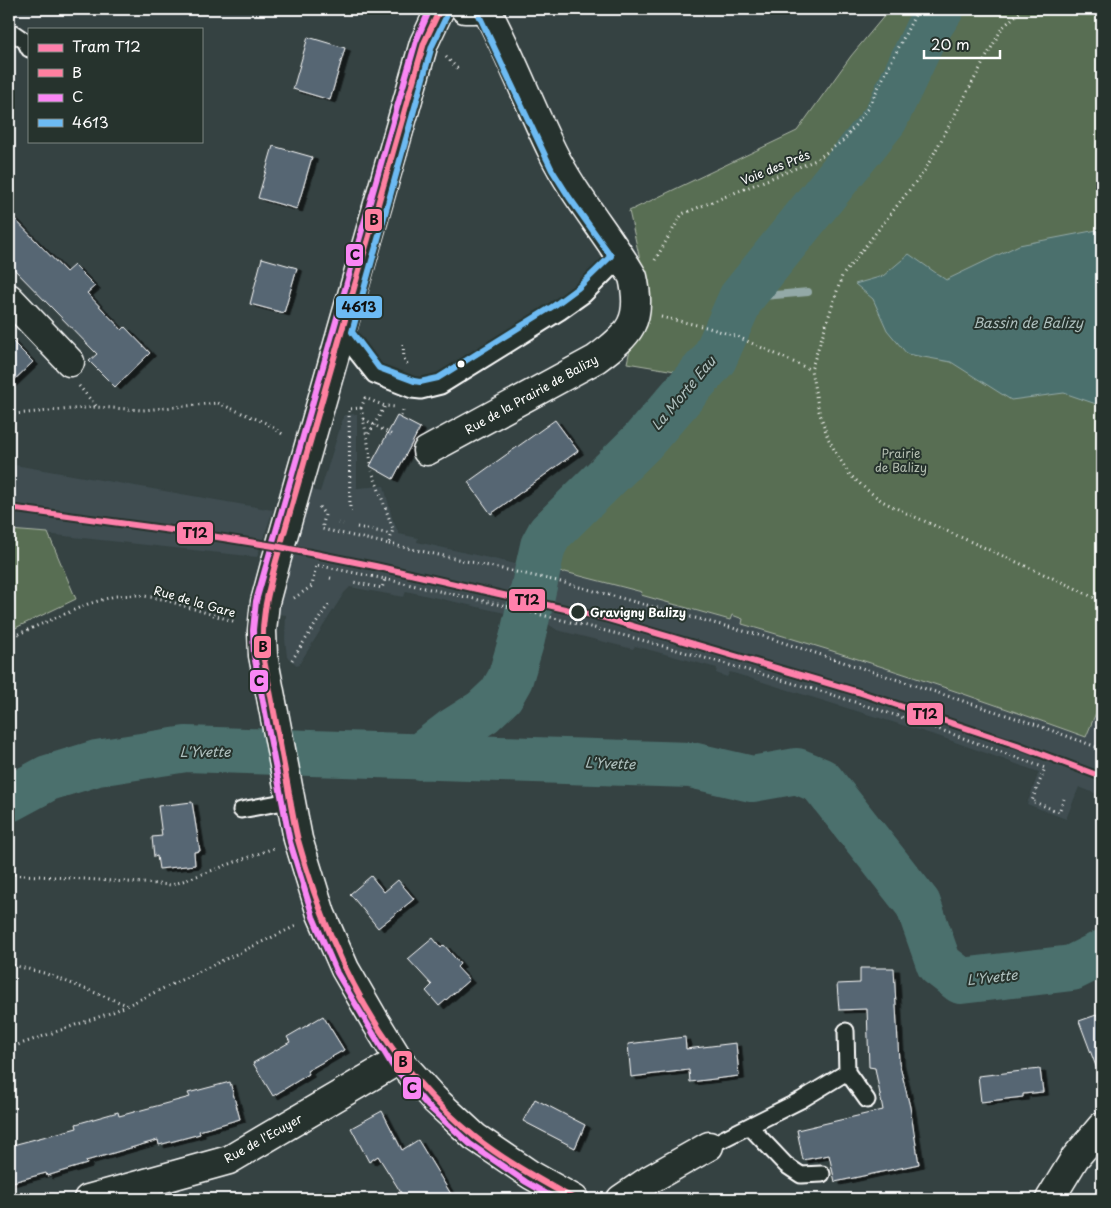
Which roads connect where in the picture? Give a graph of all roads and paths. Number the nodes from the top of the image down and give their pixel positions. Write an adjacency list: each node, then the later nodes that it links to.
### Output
1 (440, 9): 14 (street)
2 (465, 9): 3 (street)
3 (474, 9)
4 (486, 9): 11 (street)
5 (918, 9): 13 (path, Voie des Prés)
6 (1023, 9): 18 (path)
7 (9, 30): 8 (lane)
8 (28, 47)
9 (448, 58): 10 (path)
10 (460, 71)
11 (622, 257): 13 (street); 14 (lane)
12 (9, 298): 16 (street)
13 (636, 302): 18 (path); 28 (street, Rue de la Prairie de Balizy)
14 (342, 334): 27 (street)
15 (403, 344): 17 (path)
16 (70, 362)
17 (411, 370)
18 (811, 370): 44 (path)
19 (385, 406): 20 (path); 22 (path); 24 (path)
20 (361, 408): 23 (path); 32 (path)
21 (9, 413): 27 (path)
22 (401, 416)
23 (364, 419): 24 (path); 26 (path)
24 (374, 425): 25 (path); 26 (path)
25 (392, 435)
26 (368, 437): 29 (path)
27 (311, 443): 45 (street)
28 (427, 451)
29 (371, 463)
30 (372, 471): 36 (path)
31 (317, 504): 37 (path)
32 (350, 512)
33 (338, 523): 34 (path)
34 (343, 524)
35 (357, 527): 36 (path)
36 (391, 534): 37 (path)
37 (389, 544): 50 (path)
38 (330, 578): 39 (path)
39 (334, 579)
40 (385, 580): 41 (path); 42 (path); 52 (path)
41 (353, 582)
42 (291, 600)
43 (330, 602): 47 (path)
44 (1102, 602)
45 (262, 631): 46 (path, Rue de la Gare); 51 (street)
46 (9, 638)
47 (292, 660)
48 (1102, 709): 49 (path)
49 (1098, 718)
50 (1102, 749)
51 (288, 796): 53 (lane); 54 (street)
52 (1064, 799)
53 (241, 810)
54 (298, 839): 55 (path); 56 (street)
55 (9, 874)
56 (321, 914): 58 (path); 61 (street)
57 (9, 966): 58 (path)
58 (127, 1005): 60 (path)
59 (846, 1031): 62 (lane)
60 (9, 1048)
61 (399, 1060): 68 (street, Rue de l'Ecuyer); 69 (street)
62 (847, 1072): 63 (lane); 65 (lane)
63 (867, 1100)
64 (1102, 1126): 71 (street)
65 (750, 1127): 66 (lane); 67 (lane)
66 (709, 1146): 70 (street)
67 (822, 1174)
68 (88, 1199)
69 (574, 1199)
70 (621, 1199)
71 (1050, 1199)

